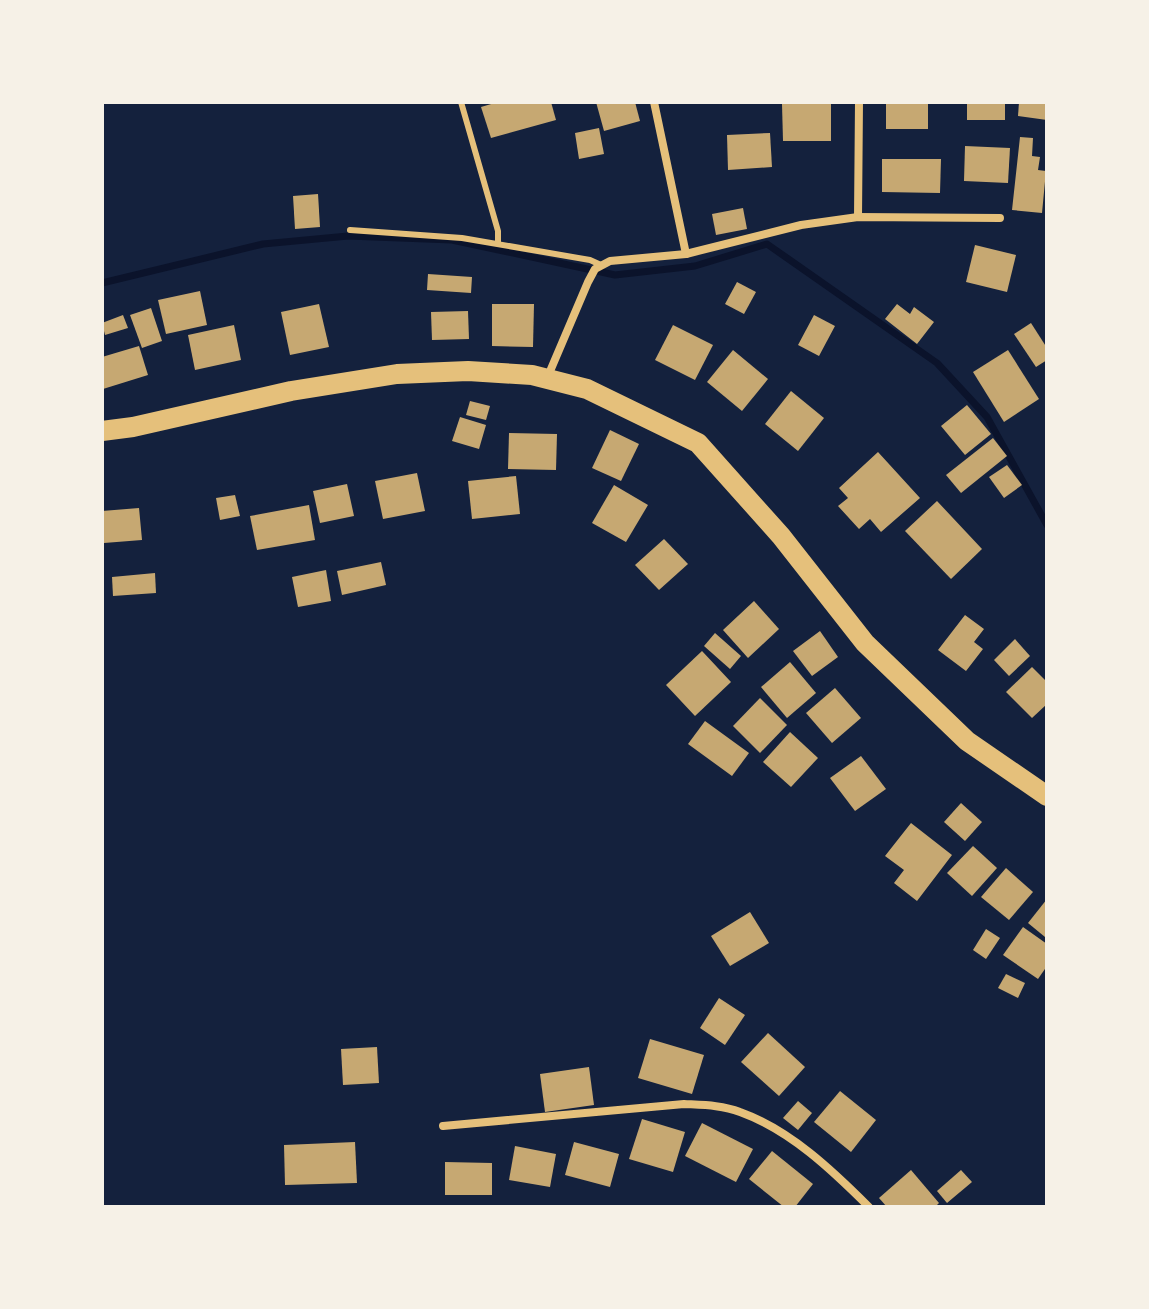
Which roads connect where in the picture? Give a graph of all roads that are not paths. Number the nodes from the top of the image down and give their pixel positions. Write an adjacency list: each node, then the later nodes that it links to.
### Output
1 (461, 102): 7 (lane)
2 (654, 102): 8 (street)
3 (859, 102): 4 (street)
4 (858, 217): 5 (street); 8 (street)
5 (1000, 218)
6 (350, 230): 7 (lane)
7 (498, 243): 9 (lane)
8 (686, 254): 9 (street)
9 (598, 267): 10 (street)
10 (548, 377): 11 (main road); 12 (main road)
11 (102, 431)
12 (1047, 796)
13 (443, 1126): 14 (street)
14 (869, 1207)

